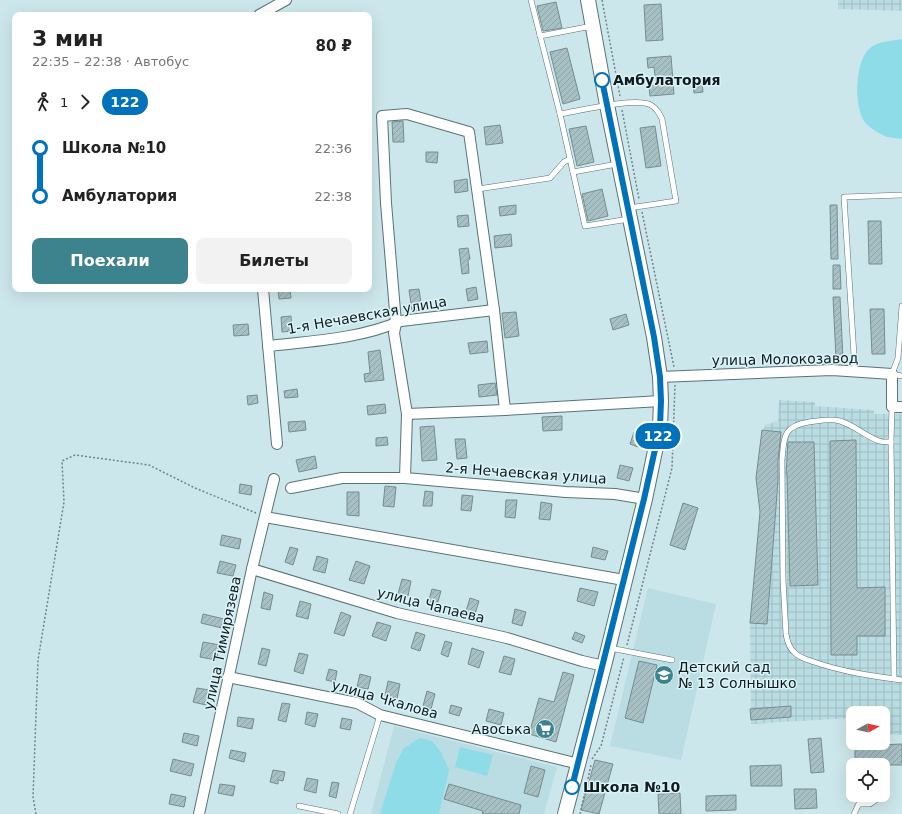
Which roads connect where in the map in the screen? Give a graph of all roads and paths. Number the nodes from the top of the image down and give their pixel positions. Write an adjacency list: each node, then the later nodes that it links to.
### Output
1 (286, 0): 4 (street)
2 (531, 0): 6 (lane)
3 (588, 0): 5 (main road)
4 (265, 12)
5 (593, 26): 6 (lane); 7 (main road)
6 (540, 36): 8 (lane)
7 (607, 105): 8 (lane); 10 (main road); 14 (lane)
8 (560, 114): 9 (lane)
9 (570, 159): 11 (lane); 12 (lane)
10 (619, 164): 11 (lane); 14 (main road)
11 (573, 172): 14 (lane)
12 (478, 189): 17 (street); 18 (street)
13 (902, 194): 20 (lane)
14 (630, 213): 22 (main road)
15 (263, 292): 19 (street)
16 (902, 306): 21 (lane)
17 (494, 310): 18 (street, 1-я Нечаевская улица); 25 (street)
18 (396, 323): 19 (street, 1-я Нечаевская улица); 26 (street)
19 (268, 346): 28 (street)
20 (855, 371): 21 (street, улица Молокозавод); 22 (street, улица Молокозавод)
21 (897, 375): 24 (street)
22 (660, 377): 23 (main road)
23 (661, 401): 25 (street); 32 (main road)
24 (897, 407): 27 (lane)
25 (505, 410): 26 (street)
26 (407, 414): 29 (street)
27 (891, 442): 40 (lane); 40 (lane)
28 (277, 444)
29 (405, 478): 31 (street, 2-я Нечаевская улица); 32 (street, 2-я Нечаевская улица)
30 (274, 479): 33 (street, улица Тимирязева)
31 (291, 488)
32 (644, 499): 35 (main road)
33 (265, 516): 34 (street, улица Тимирязева); 35 (street); 47 (path)
34 (252, 569): 38 (street, улица Чапаева); 39 (street, улица Тимирязева)
35 (624, 580): 36 (main road)
36 (608, 648): 37 (lane); 38 (main road)
37 (672, 660)
38 (604, 666): 43 (main road)
39 (228, 677): 42 (street, улица Чкалова); 48 (street, улица Тимирязева)
40 (894, 679): 41 (lane)
41 (902, 680)
42 (380, 715): 43 (street, улица Чкалова); 50 (lane)
43 (579, 764): 51 (main road)
44 (873, 802): 45 (lane)
45 (859, 804): 52 (lane)
46 (299, 806): 49 (lane)
47 (36, 814)
48 (199, 814)
49 (338, 814)
50 (350, 814)
51 (565, 814)
52 (854, 814)

